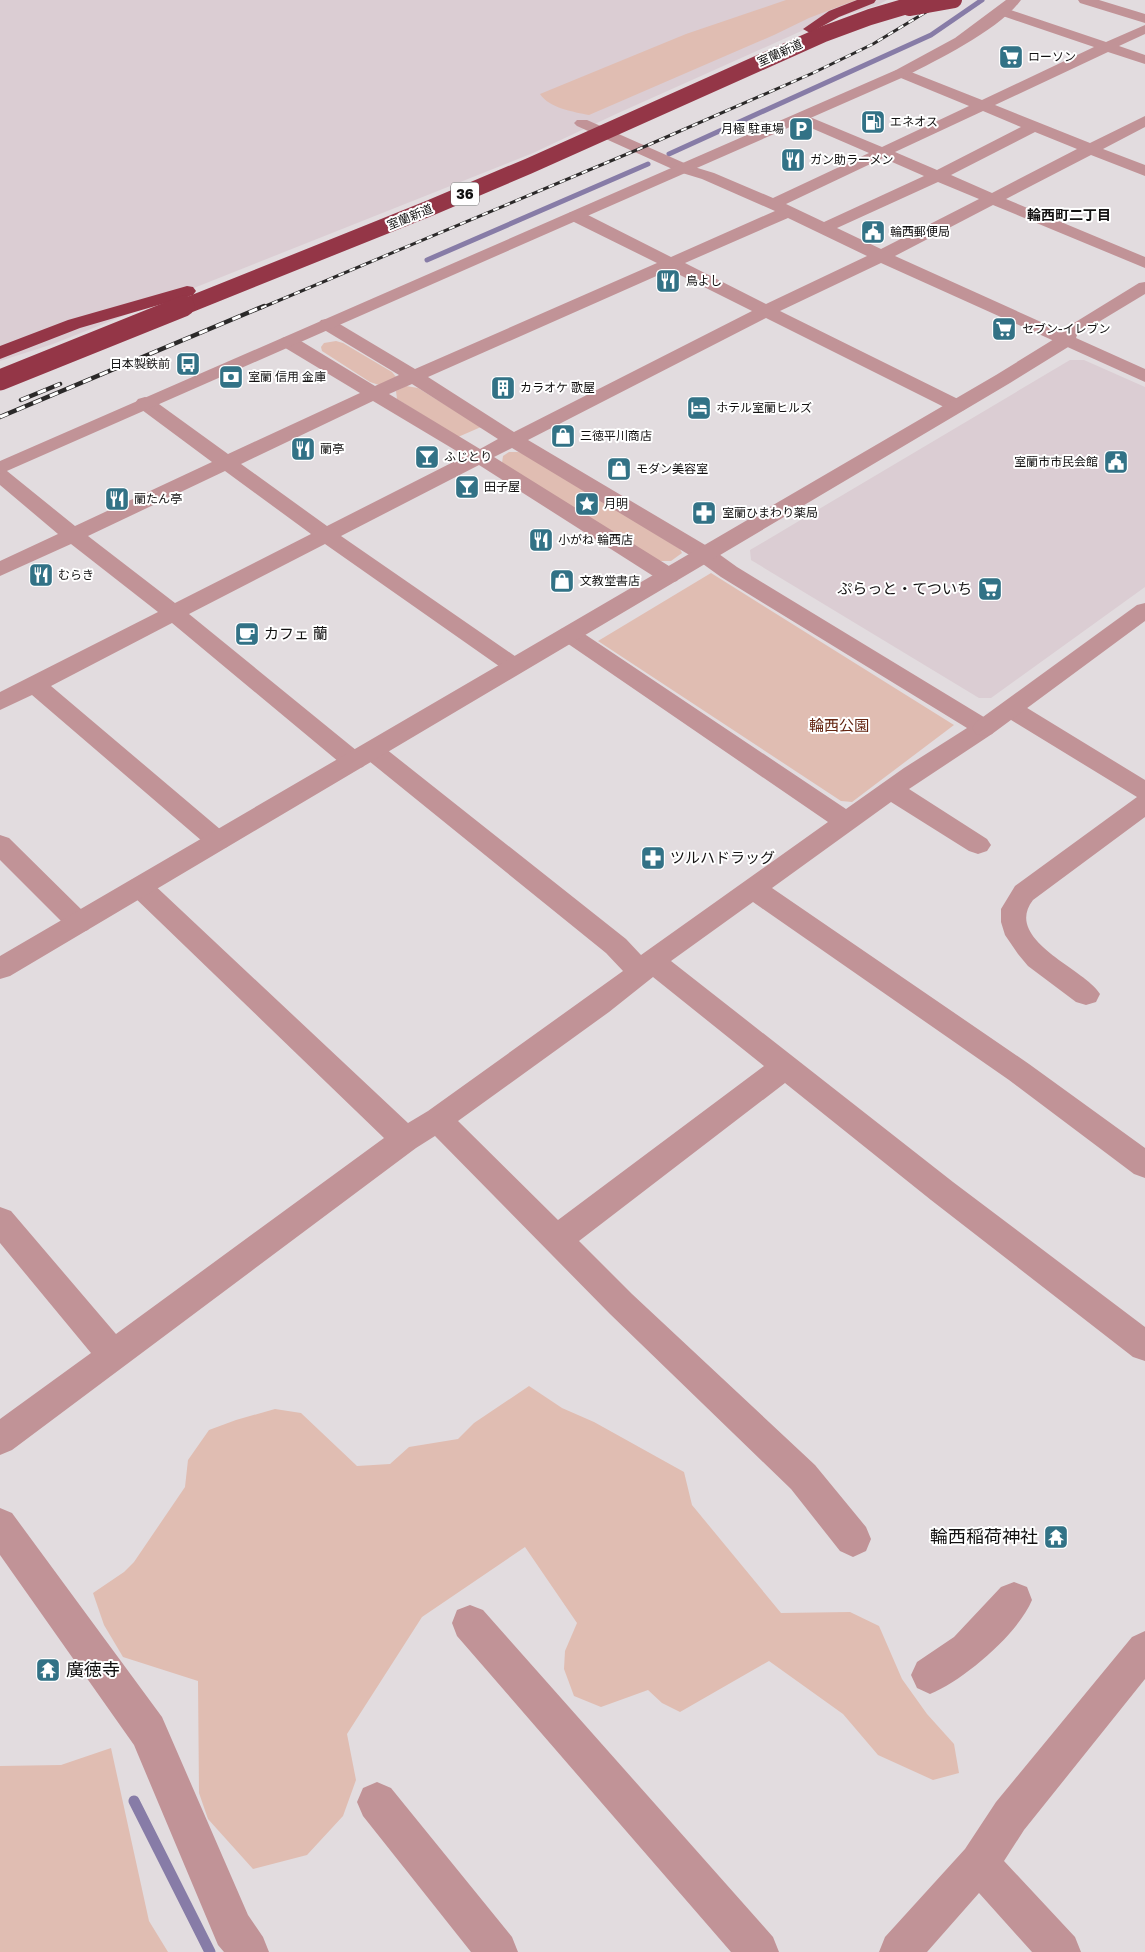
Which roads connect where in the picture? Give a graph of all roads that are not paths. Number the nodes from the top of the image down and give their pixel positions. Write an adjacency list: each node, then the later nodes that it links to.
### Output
1 (891, 0): 9 (highway, 室蘭新道 / 36)
2 (926, 0): 6 (highway, 室蘭新道 / 36, bridge)
3 (954, 0): 6 (highway, bridge)
4 (1014, 0): 7 (street)
5 (1086, 0): 8 (street)
6 (870, 8): 9 (highway); 42 (highway, 室蘭新道 / 36, bridge)
7 (1002, 12): 11 (street); 13 (street)
8 (1145, 19)
9 (810, 28): 33 (highway, 室蘭新道 / 36)
10 (1145, 29): 11 (street)
11 (1106, 46): 12 (street); 14 (street)
12 (1145, 60)
13 (901, 73): 14 (street); 15 (street)
14 (983, 107): 18 (street); 20 (street)
15 (800, 118): 20 (street); 21 (street)
16 (1145, 122): 19 (street)
17 (582, 123): 21 (street)
18 (1033, 127): 19 (street); 23 (street)
19 (1090, 150): 22 (street); 24 (street)
20 (882, 153): 23 (street); 25 (street)
21 (685, 169): 25 (street); 27 (street)
22 (1145, 170)
23 (937, 176): 24 (street); 28 (street)
24 (992, 199): 29 (street); 31 (street)
25 (773, 204): 26 (street)
26 (789, 211): 28 (street); 30 (street)
27 (576, 216): 30 (street); 35 (street)
28 (824, 228): 29 (street)
29 (880, 256): 34 (street); 36 (street)
30 (672, 263): 34 (street); 41 (street)
31 (1145, 263)
32 (1145, 287): 36 (street)
33 (186, 291): 38 (highway); 39 (highway, 室蘭新道 / 36)
34 (767, 310): 45 (street); 46 (street)
35 (327, 324): 37 (street); 41 (street)
36 (1066, 340): 40 (street); 45 (street)
37 (289, 342): 43 (street); 44 (street)
38 (0, 353)
39 (0, 363)
40 (1145, 376)
41 (415, 377): 43 (street); 46 (street)
42 (0, 380)
43 (373, 394): 47 (street); 48 (street)
44 (145, 403): 48 (street); 49 (street)
45 (957, 406): 53 (street)
46 (513, 440): 47 (street); 53 (street)
47 (480, 458): 52 (street); 55 (street)
48 (227, 463): 51 (street); 52 (street)
49 (0, 468)
50 (0, 475): 51 (street)
51 (73, 535): 54 (street); 57 (street)
52 (327, 536): 57 (street); 59 (street)
53 (704, 554): 55 (street); 63 (street)
54 (0, 569)
55 (669, 576): 58 (street)
56 (1145, 610): 62 (street)
57 (175, 614): 60 (street); 64 (street)
58 (570, 634): 59 (street); 68 (street)
59 (514, 666): 64 (street)
60 (35, 684): 61 (street); 69 (street)
61 (0, 702)
62 (1011, 709): 63 (street); 66 (street)
63 (984, 728): 65 (street)
64 (363, 756): 69 (street); 75 (street)
65 (891, 790): 68 (street); 71 (street)
66 (1145, 791)
67 (1145, 804): 77 (street)
68 (847, 822): 73 (street)
69 (218, 841): 72 (street)
70 (0, 844): 74 (street)
71 (978, 845)
72 (140, 888): 74 (street); 80 (street)
73 (754, 889): 75 (street); 81 (street)
74 (79, 922): 76 (street)
75 (647, 966): 78 (street); 79 (street)
76 (0, 969)
77 (1086, 994)
78 (786, 1066): 83 (street); 84 (street)
79 (438, 1120): 80 (street); 83 (street)
80 (405, 1139): 85 (street)
81 (1145, 1165)
82 (0, 1220): 85 (street)
83 (556, 1240): 88 (street)
84 (1145, 1346)
85 (113, 1355): 86 (street)
86 (0, 1439)
87 (0, 1525): 95 (street)
88 (853, 1539)
89 (1014, 1600): 92 (street)
90 (470, 1623): 97 (street)
91 (1145, 1650): 94 (street)
92 (930, 1675)
93 (377, 1802): 96 (street)
94 (979, 1863): 98 (street); 99 (street)
95 (248, 1952)
96 (497, 1952)
97 (758, 1952)
98 (900, 1952)
99 (1060, 1952)

